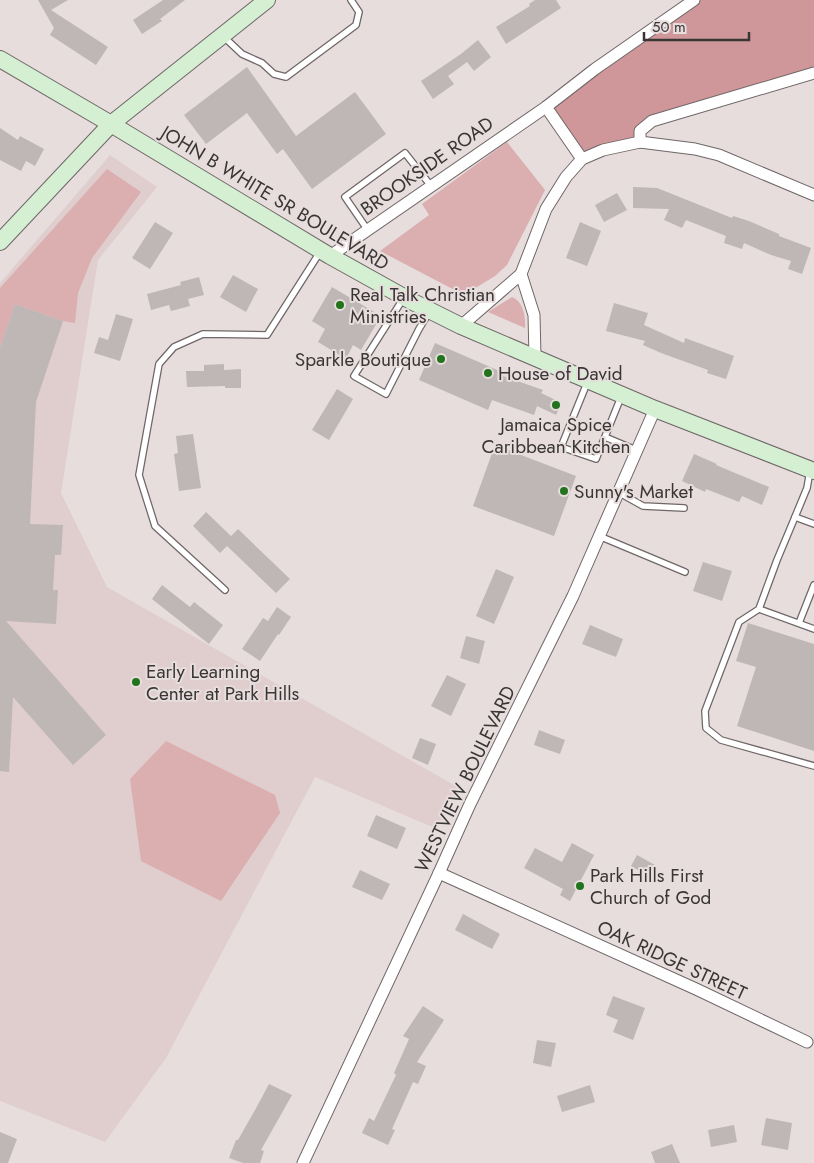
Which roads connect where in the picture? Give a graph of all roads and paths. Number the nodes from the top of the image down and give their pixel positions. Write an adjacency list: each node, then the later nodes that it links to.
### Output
1 (267, 0): 4 (main road)
2 (352, 0): 4 (lane)
3 (694, 0): 7 (street, BROOKSIDE ROAD)
4 (222, 35): 8 (main road)
5 (0, 59): 8 (main road, JOHN B WHITE SR BOULEVARD)
6 (814, 73): 9 (street)
7 (546, 107): 10 (street); 11 (street, BROOKSIDE ROAD)
8 (112, 124): 14 (main road); 15 (main road, JOHN B WHITE SR BOULEVARD)
9 (640, 142): 10 (street); 12 (street)
10 (582, 159): 16 (street)
11 (431, 186): 13 (street, BROOKSIDE ROAD); 13 (lane)
12 (814, 196)
13 (368, 229): 15 (street, BROOKSIDE ROAD)
14 (0, 242)
15 (326, 253): 17 (main road, JOHN B WHITE SR BOULEVARD); 34 (lane)
16 (521, 274): 19 (street); 20 (street)
17 (404, 298): 18 (main road, JOHN B WHITE SR BOULEVARD); 18 (lane)
18 (430, 311): 19 (main road, JOHN B WHITE SR BOULEVARD)
19 (461, 326): 20 (main road, JOHN B WHITE SR BOULEVARD)
20 (535, 357): 21 (main road, JOHN B WHITE SR BOULEVARD)
21 (588, 381): 22 (main road, JOHN B WHITE SR BOULEVARD); 24 (lane)
22 (622, 394): 23 (main road, JOHN B WHITE SR BOULEVARD); 24 (lane)
23 (655, 409): 25 (street, WESTVIEW BOULEVARD); 26 (main road, JOHN B WHITE SR BOULEVARD)
24 (605, 437): 25 (lane)
25 (636, 450): 27 (street, WESTVIEW BOULEVARD)
26 (812, 470): 29 (lane)
27 (618, 492): 28 (lane); 31 (street, WESTVIEW BOULEVARD)
28 (684, 508)
29 (795, 517): 30 (lane); 35 (lane)
30 (814, 524)
31 (599, 536): 32 (lane); 39 (street, WESTVIEW BOULEVARD)
32 (685, 572)
33 (814, 585): 36 (lane)
34 (225, 590)
35 (759, 609): 36 (lane); 38 (lane)
36 (799, 623): 37 (lane)
37 (814, 629)
38 (814, 766)
39 (439, 873): 40 (street, OAK RIDGE STREET); 41 (street, WESTVIEW BOULEVARD)
40 (807, 1042)
41 (303, 1163)

